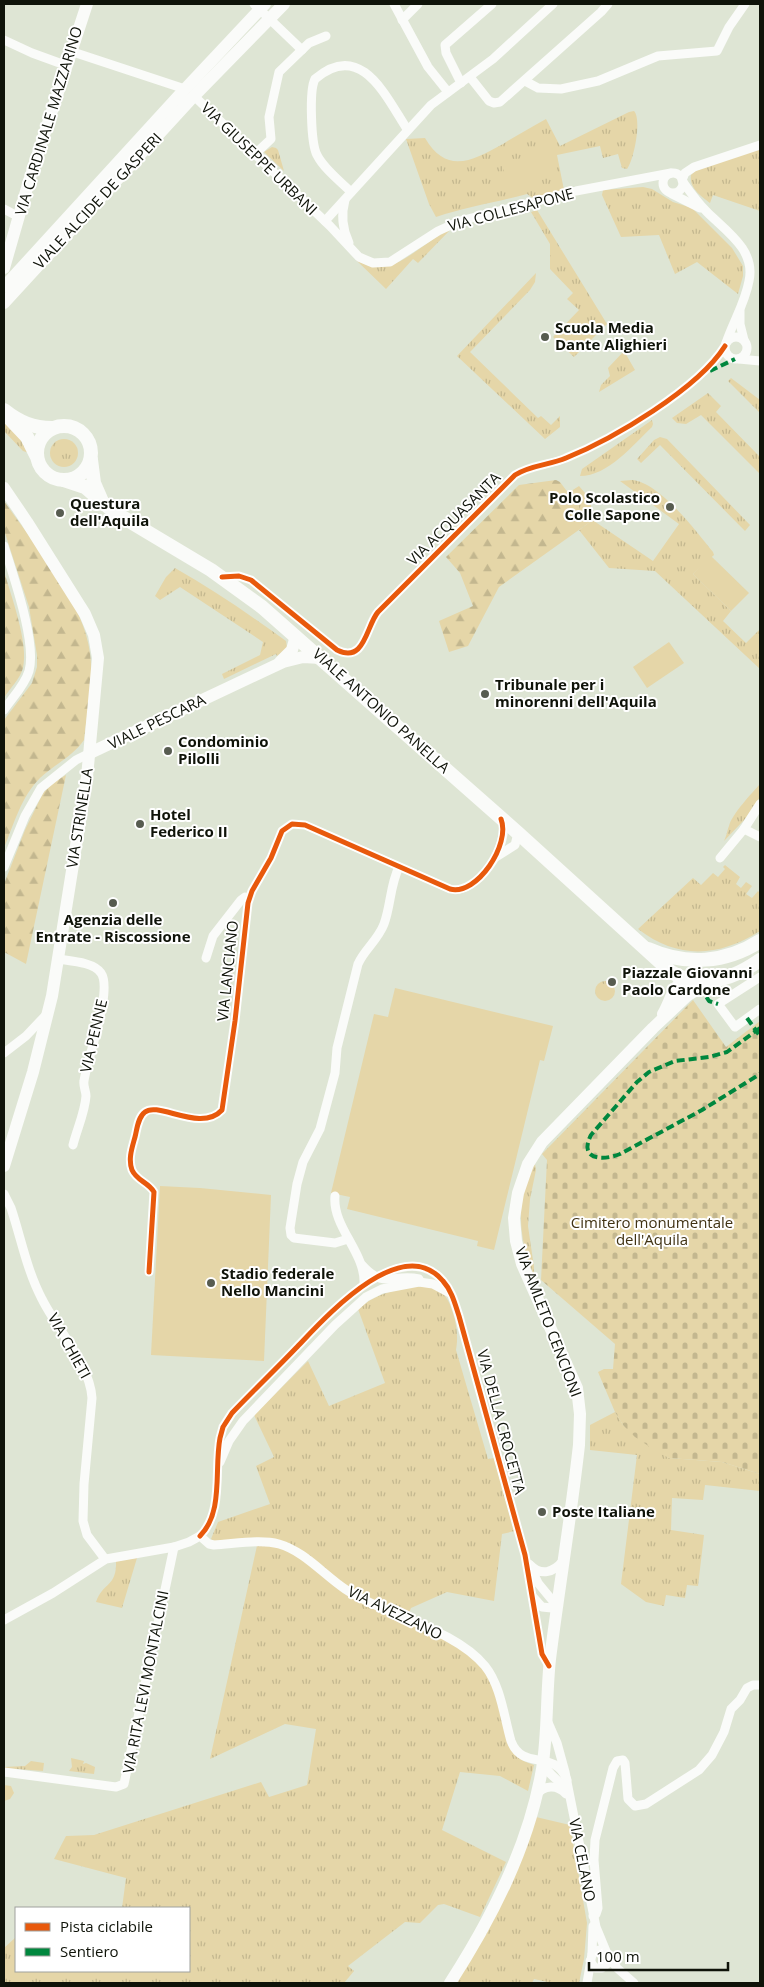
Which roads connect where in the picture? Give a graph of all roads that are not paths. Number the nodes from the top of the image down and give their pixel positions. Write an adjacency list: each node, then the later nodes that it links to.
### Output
1 (87, 4): 15 (main road, VIA CARDINALE MAZZARINO)
2 (284, 4): 10 (main road, VIALE ALCIDE DE GASPERI)
3 (394, 4): 11 (street)
4 (418, 4): 11 (street)
5 (492, 4): 19 (street)
6 (553, 4): 17 (street)
7 (608, 4): 18 (street)
8 (745, 4): 18 (street)
9 (260, 5): 10 (street); 21 (main road, VIALE ALCIDE DE GASPERI)
10 (270, 18): 14 (street); 21 (main road, VIALE ALCIDE DE GASPERI)
11 (402, 20): 20 (street)
12 (326, 36): 14 (street)
13 (4, 40): 16 (street)
14 (302, 50): 24 (street)
15 (70, 51): 16 (main road, VIA CARDINALE MAZZARINO); 21 (street, VIA GIUSEPPE URBANI)
16 (66, 65): 32 (main road, VIA CARDINALE MAZZARINO)
17 (470, 77): 18 (street); 19 (street)
18 (525, 80)
19 (461, 83): 20 (street)
20 (448, 92): 22 (street)
21 (189, 93): 24 (street, VIA GIUSEPPE URBANI); 36 (main road, VIALE ALCIDE DE GASPERI); 37 (main road, VIALE ALCIDE DE GASPERI)
22 (408, 129): 29 (street); 29 (street)
23 (760, 145): 27 (street)
24 (254, 155): 33 (street, VIA GIUSEPPE URBANI)
25 (671, 173): 26 (street, VIA COLLESAPONE); 27 (street); 28 (street)
26 (634, 181): 28 (street, VIA COLLESAPONE); 34 (street, VIA COLLESAPONE)
27 (683, 181): 28 (street); 31 (street)
28 (669, 193): 31 (street, VIA COLLESAPONE)
29 (348, 196): 33 (street); 34 (street)
30 (4, 209): 32 (street)
31 (707, 212): 38 (street)
32 (19, 217): 35 (main road, VIA CARDINALE MAZZARINO)
33 (325, 221): 34 (street, VIA COLLESAPONE)
34 (354, 252)
35 (4, 268)
36 (4, 287)
37 (4, 303)
38 (741, 306): 39 (street); 40 (street)
39 (746, 343): 40 (street); 41 (street); 42 (street)
40 (725, 344): 41 (street); 52 (street, VIA ACQUASANTA)
41 (739, 359): 42 (street)
42 (760, 360)
43 (4, 410): 45 (main road)
44 (4, 414): 46 (main road)
45 (52, 428): 46 (main road); 47 (main road)
46 (36, 455): 48 (main road)
47 (91, 460): 48 (main road); 50 (main road, VIALE ANTONIO PANELLA)
48 (64, 480): 50 (main road, VIALE ANTONIO PANELLA)
49 (4, 488): 57 (main road, VIA STRINELLA)
50 (110, 509): 52 (main road, VIALE ANTONIO PANELLA)
51 (4, 546): 56 (street)
52 (222, 577): 53 (main road, VIALE ANTONIO PANELLA)
53 (296, 636): 54 (main road, VIALE ANTONIO PANELLA); 55 (main road, VIALE PESCARA)
54 (321, 658): 55 (main road, VIALE PESCARA); 59 (main road, VIALE ANTONIO PANELLA)
55 (276, 665): 57 (main road, VIALE PESCARA)
56 (4, 710)
57 (90, 753): 68 (street, VIALE PESCARA); 75 (main road, VIA STRINELLA)
58 (760, 804): 60 (street)
59 (501, 818): 61 (main road, VIALE ANTONIO PANELLA); 63 (street, VIA LANCIANO)
60 (744, 829): 62 (street); 67 (street)
61 (518, 833): 63 (street); 64 (street); 65 (main road, VIALE ANTONIO PANELLA)
62 (760, 837)
63 (502, 843): 66 (street, VIA LANCIANO)
64 (509, 850): 65 (street, VIA LANCIANO); 66 (street, VIA LANCIANO)
65 (538, 851): 71 (main road, VIALE ANTONIO PANELLA)
66 (496, 857): 69 (street, VIA LANCIANO)
67 (720, 858)
68 (4, 867)
69 (399, 867): 70 (street, VIA LANCIANO); 88 (street)
70 (249, 898): 74 (street); 91 (street, VIA LANCIANO)
71 (633, 939): 73 (main road, VIALE ANTONIO PANELLA); 77 (main road, VIALE ANTONIO PANELLA)
72 (760, 941): 73 (main road, VIALE ANTONIO PANELLA)
73 (669, 957): 77 (main road)
74 (206, 958)
75 (58, 959): 82 (main road, VIA STRINELLA); 84 (street, VIA PENNE)
76 (760, 960): 79 (main road)
77 (680, 977): 79 (main road); 80 (main road)
78 (760, 979): 81 (street)
79 (711, 981): 80 (main road, VIA AMLETO CENCIONI)
80 (679, 996): 101 (main road, VIA AMLETO CENCIONI)
81 (760, 1009)
82 (35, 1034): 83 (street); 85 (main road, VIA STRINELLA)
83 (4, 1053)
84 (73, 1145)
85 (4, 1166)
86 (4, 1194): 100 (street, VIA CHIETI)
87 (335, 1196): 88 (street)
88 (348, 1239): 89 (street)
89 (360, 1263): 92 (street); 94 (street)
90 (427, 1270): 92 (street); 93 (street); 95 (street)
91 (149, 1272)
92 (378, 1278): 93 (street); 94 (street)
93 (425, 1282): 95 (street); 96 (street)
94 (364, 1284): 96 (street)
95 (452, 1296): 99 (street, VIA DELLA CROCETTA)
96 (217, 1474): 97 (street)
97 (200, 1536): 98 (street); 108 (street, VIA AVEZZANO)
98 (174, 1547): 100 (street); 109 (street, VIA RITA LEVI MONTALCINI)
99 (526, 1558): 101 (street); 102 (street, VIA DELLA CROCETTA); 103 (street, VIA DELLA CROCETTA)
100 (105, 1559): 104 (street)
101 (563, 1561): 103 (main road, VIA AMLETO CENCIONI)
102 (531, 1593): 103 (street); 105 (street, VIA DELLA CROCETTA)
103 (557, 1606): 105 (main road, VIA DELLA CROCETTA)
104 (4, 1620)
105 (549, 1666): 107 (main road, VIA DELLA CROCETTA)
106 (760, 1685): 113 (street)
107 (546, 1719): 108 (main road, VIA DELLA CROCETTA); 110 (street, VIA CELANO)
108 (543, 1762): 110 (street); 111 (main road, VIA DELLA CROCETTA); 112 (street, VIA CELANO)
109 (4, 1772)
110 (567, 1780): 112 (street, VIA CELANO)
111 (536, 1795): 112 (street, VIA CELANO); 118 (main road, VIA DELLA CROCETTA)
112 (570, 1802): 113 (street, VIA CELANO)
113 (593, 1916): 114 (street, VIA CELANO); 115 (street, VIA CELANO)
114 (607, 1954): 115 (street); 116 (street); 117 (street)
115 (591, 1958): 116 (street); 119 (street, VIA CELANO)
116 (601, 1969): 117 (street); 119 (street, VIA CELANO)
117 (630, 1980)
118 (450, 1983)
119 (589, 1983)

